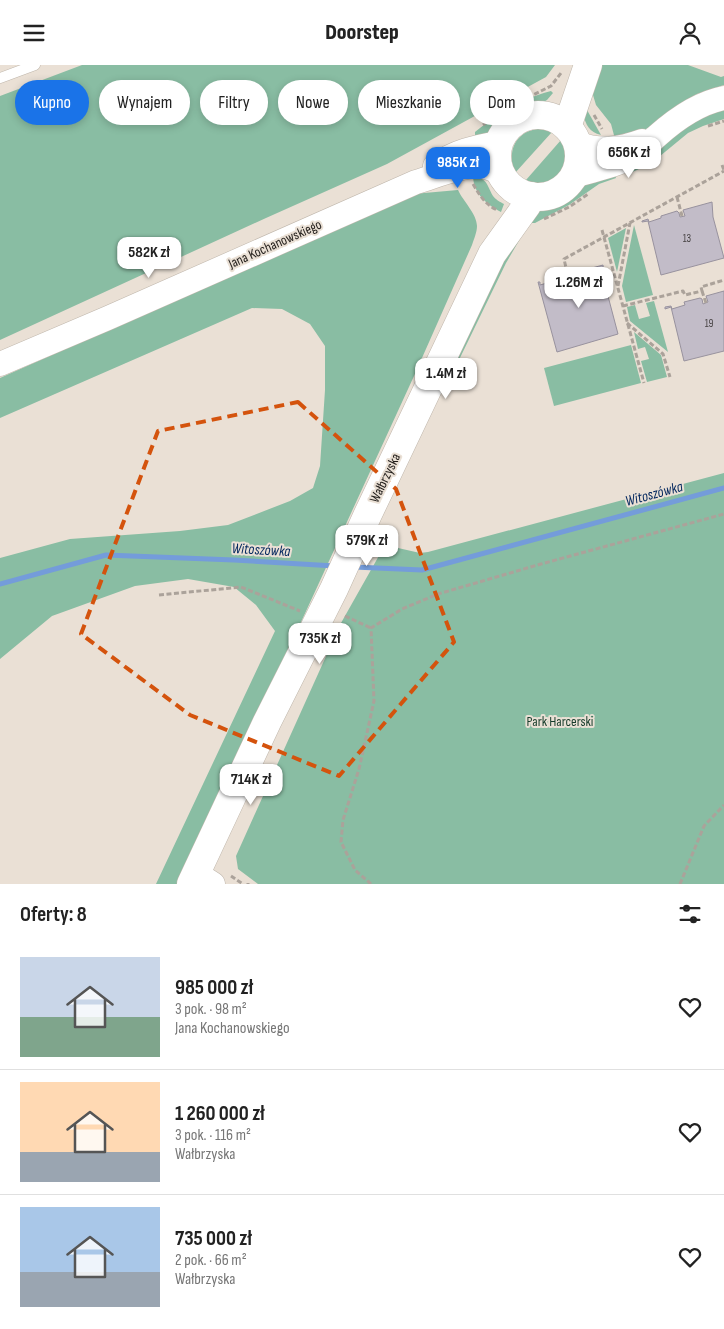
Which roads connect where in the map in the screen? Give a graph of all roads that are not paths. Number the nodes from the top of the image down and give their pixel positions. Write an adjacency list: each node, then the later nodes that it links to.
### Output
1 (35, 65): 4 (lane)
2 (576, 65): 6 (main road)
3 (588, 65): 7 (main road)
4 (0, 78)
5 (724, 97): 8 (street)
6 (541, 115): 7 (main road); 9 (main road)
7 (572, 135): 8 (street); 12 (main road)
8 (656, 136): 12 (street)
9 (498, 143): 10 (main road); 11 (street)
10 (503, 176): 11 (street, Jana Kochanowskiego); 13 (main road); 14 (main road)
11 (416, 182): 15 (street, Jana Kochanowskiego)
12 (584, 183): 13 (main road)
13 (531, 196): 14 (main road, Wałbrzyska)
14 (492, 254): 16 (main road, Wałbrzyska)
15 (0, 364)
16 (200, 880)

